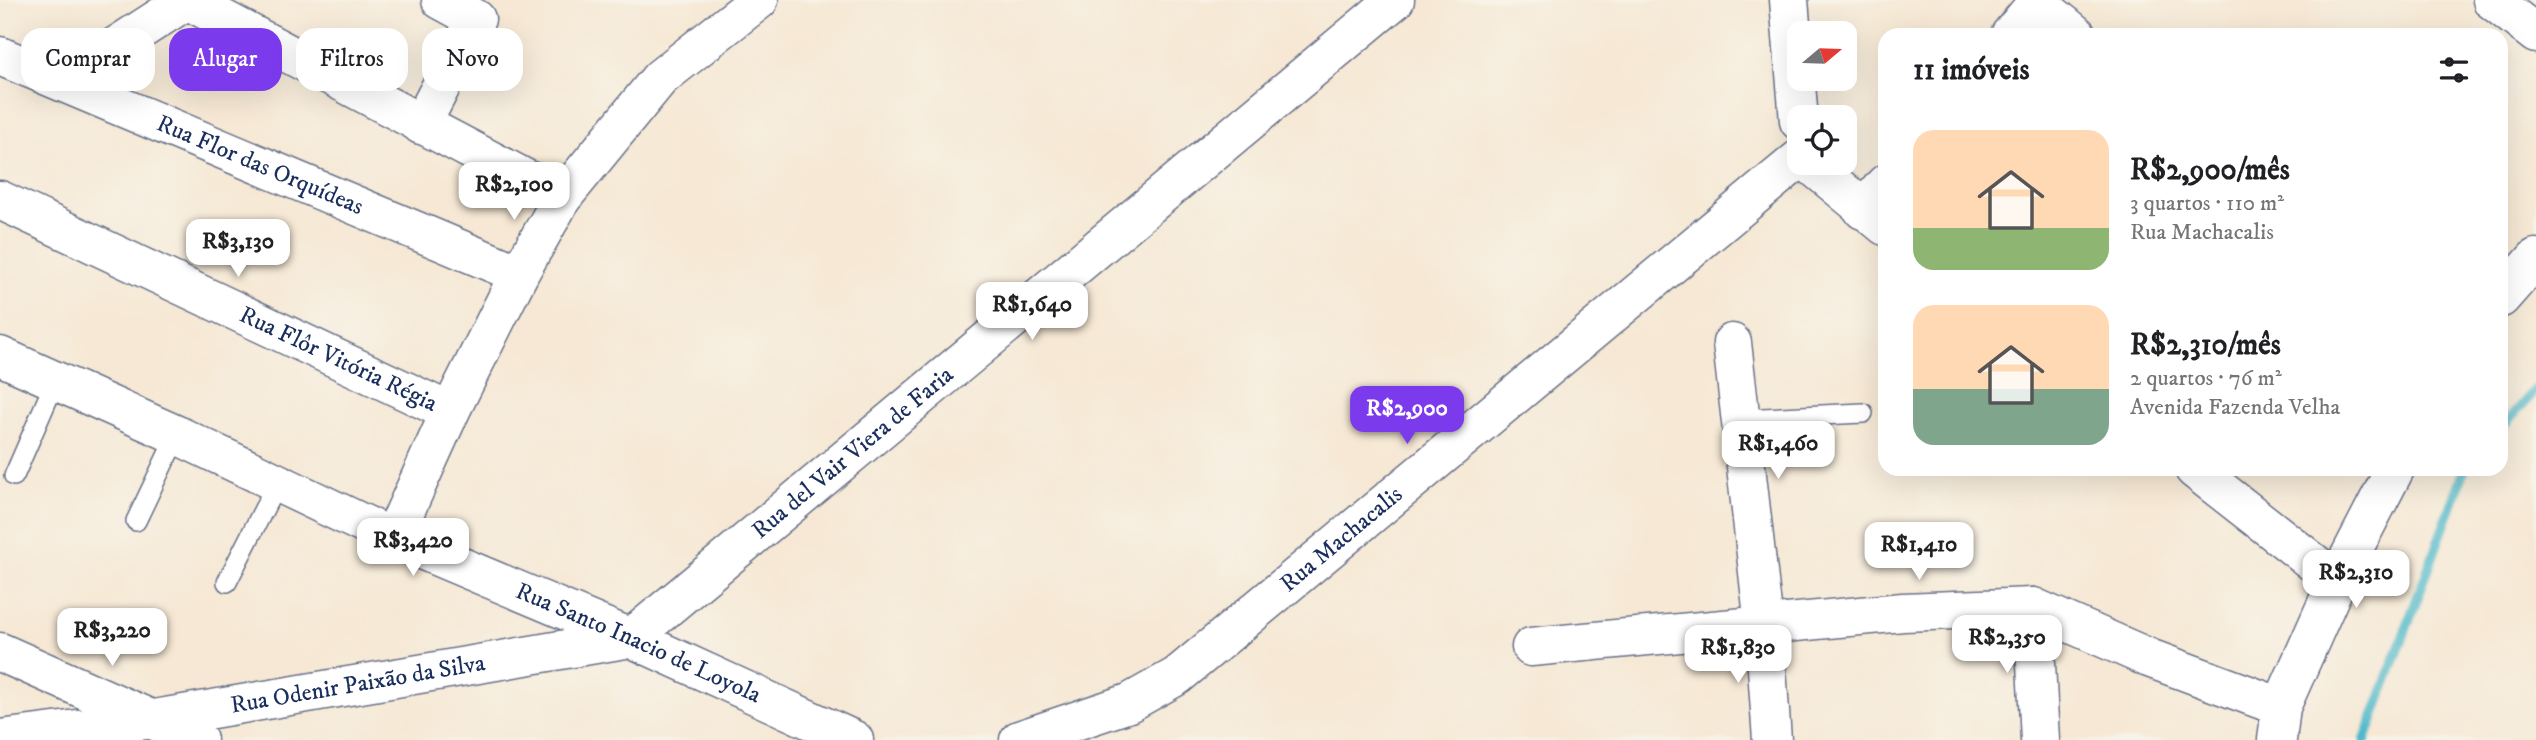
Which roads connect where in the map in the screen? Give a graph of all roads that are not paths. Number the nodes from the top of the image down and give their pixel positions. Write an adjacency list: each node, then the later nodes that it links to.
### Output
1 (187, 0): 8 (street); 16 (street)
2 (759, 0): 19 (street)
3 (1395, 0): 42 (street, Rua del Vair Viera de Faria)
4 (1789, 0): 15 (street)
5 (2492, 0): 11 (street)
6 (445, 1): 16 (street)
7 (2038, 1): 9 (street); 10 (street)
8 (144, 28)
9 (2016, 28)
10 (2069, 28)
11 (2536, 34)
12 (0, 56): 13 (street, Rua Flor das Orquídeas)
13 (21, 64)
14 (86, 91): 23 (street, Rua Flor das Orquídeas)
15 (1798, 105)
16 (422, 125): 19 (street)
17 (1787, 169): 50 (street, Rua Machacalis)
18 (1828, 175): 21 (street)
19 (562, 198): 23 (street)
20 (0, 200): 28 (street, Rua Flôr Vitória Régia)
21 (1878, 207)
22 (2536, 258): 24 (street)
23 (519, 274): 28 (street)
24 (2508, 290)
25 (1732, 343): 30 (street)
26 (0, 356): 27 (street, Rua Santo Inacio de Loyola)
27 (55, 382): 31 (street, Rua Santo Inacio de Loyola); 32 (lane)
28 (450, 412): 37 (street)
29 (1863, 413): 30 (lane)
30 (1741, 419): 41 (street)
31 (177, 435): 35 (street, Rua Santo Inacio de Loyola); 36 (lane)
32 (14, 476)
33 (2203, 476): 38 (street)
34 (2391, 476): 38 (street)
35 (276, 484): 37 (street, Rua Santo Inacio de Loyola); 39 (lane)
36 (136, 520)
37 (393, 538): 42 (street, Rua Santo Inacio de Loyola)
38 (2337, 581): 46 (street)
39 (227, 582)
40 (2033, 607): 41 (street); 46 (street); 52 (street)
41 (1764, 625): 43 (street); 51 (street)
42 (631, 638): 45 (street, Rua Odenir Paixão da Silva); 49 (street, Rua Santo Inacio de Loyola)
43 (1531, 647)
44 (0, 652): 45 (street)
45 (154, 719): 47 (street, Rua Odenir Paixão da Silva); 48 (street)
46 (2279, 723)
47 (0, 739)
48 (198, 740)
49 (854, 740)
50 (1019, 740)
51 (1772, 740)
52 (2040, 740)

